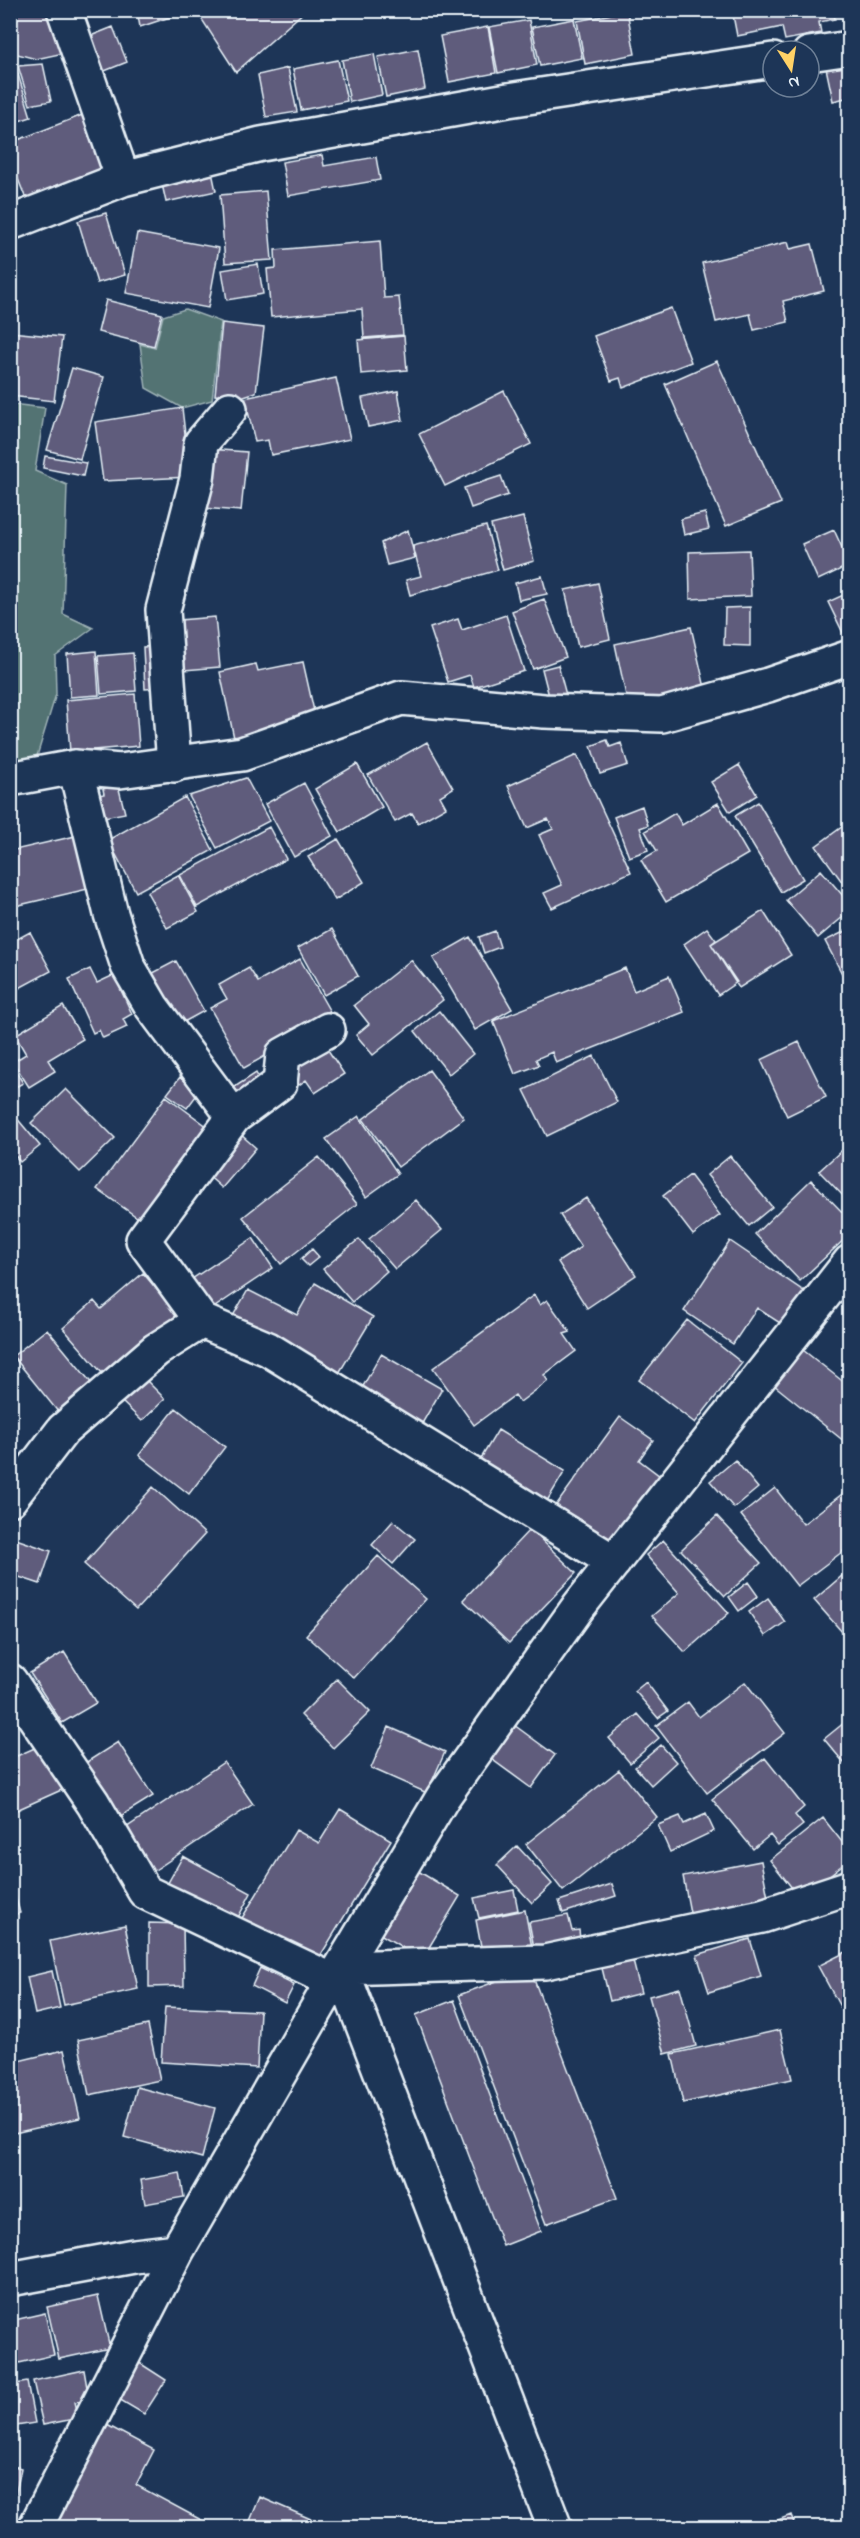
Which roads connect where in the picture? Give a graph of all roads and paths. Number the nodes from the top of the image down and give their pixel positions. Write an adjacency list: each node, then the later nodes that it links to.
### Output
1 (64, 10): 5 (street)
2 (849, 48): 3 (street)
3 (821, 52)
4 (761, 62): 5 (street)
5 (123, 179): 6 (street)
6 (10, 223)
7 (230, 409): 9 (street)
8 (849, 657): 9 (street)
9 (174, 765): 10 (street)
10 (75, 767): 11 (street); 13 (street)
11 (10, 779)
12 (328, 1030): 13 (street)
13 (234, 1117): 15 (street)
14 (849, 1262): 17 (street)
15 (202, 1321): 16 (street); 17 (street)
16 (10, 1499)
17 (614, 1562): 20 (street)
18 (10, 1681): 20 (street)
19 (849, 1887): 20 (street)
20 (337, 1974): 21 (street); 24 (street)
21 (177, 2251): 22 (street); 23 (street)
22 (10, 2279)
23 (36, 2528)
24 (555, 2528)

